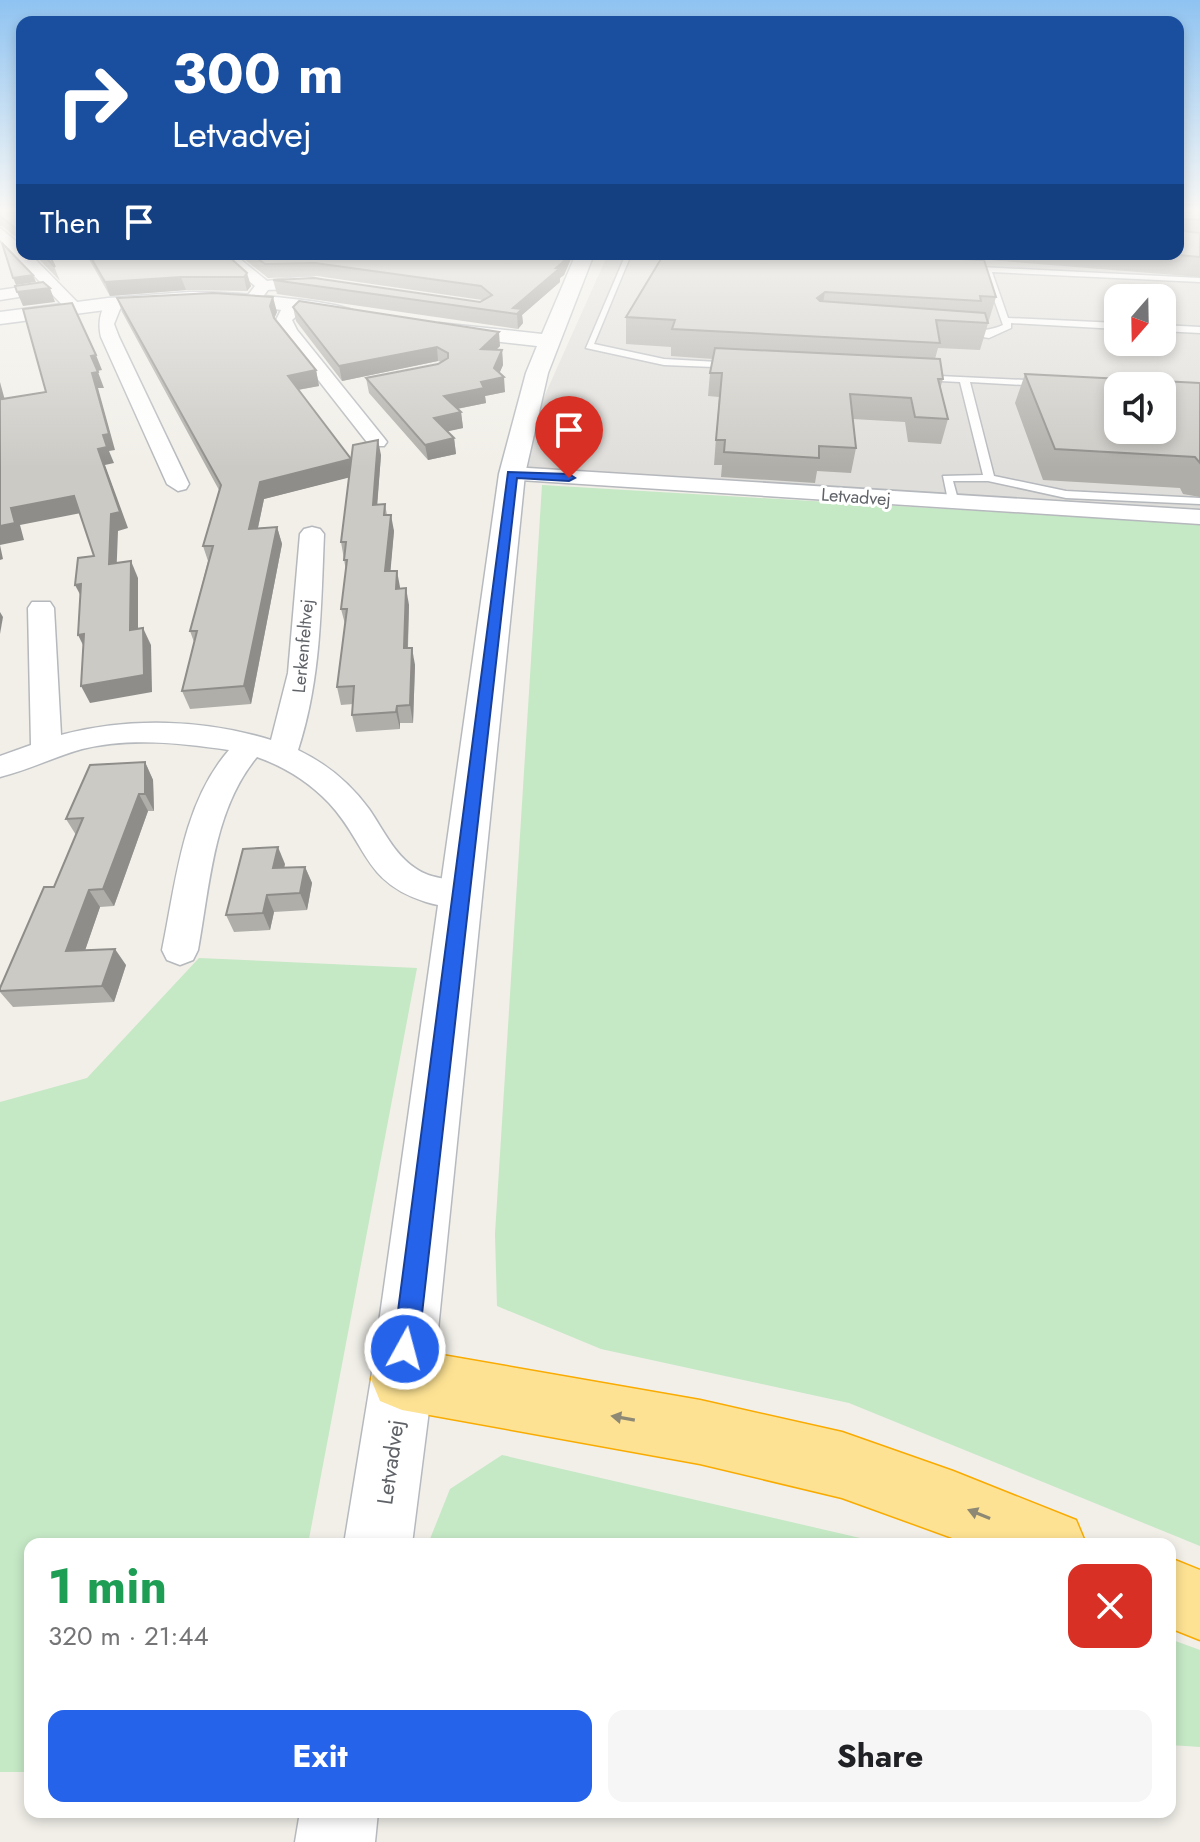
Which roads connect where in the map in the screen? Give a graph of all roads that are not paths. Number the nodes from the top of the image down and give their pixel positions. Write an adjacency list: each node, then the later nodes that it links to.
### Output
1 (63, 296): 9 (street)
2 (218, 296): 7 (street)
3 (267, 296): 8 (street)
4 (568, 296): 18 (street, Letvadvej)
5 (610, 296): 19 (lane)
6 (997, 296): 12 (lane)
7 (114, 304): 9 (street); 26 (street)
8 (299, 307): 11 (street); 23 (street)
9 (75, 309): 10 (street)
10 (0, 318)
11 (373, 318)
12 (1005, 320): 14 (lane); 17 (lane)
13 (417, 325): 18 (street)
14 (1104, 325)
15 (1176, 329): 16 (lane)
16 (1200, 330)
17 (958, 333)
18 (550, 341): 24 (street, Letvadvej)
19 (743, 367)
20 (916, 377): 21 (lane)
21 (964, 379): 22 (lane); 25 (lane)
22 (1056, 384)
23 (377, 442)
24 (512, 474): 28 (street, Letvadvej); 35 (street, Letvadvej)
25 (989, 478): 27 (lane); 28 (lane)
26 (178, 484)
27 (1200, 501)
28 (953, 503): 29 (street, Letvadvej)
29 (1200, 517)
30 (312, 534): 33 (street, Lerkenfeltvej)
31 (41, 608): 32 (street)
32 (46, 750): 33 (street); 34 (street)
33 (265, 750): 35 (street); 36 (street, Lerkenfeltvej)
34 (0, 767)
35 (462, 894): 37 (street, Letvadvej)
36 (180, 950)
37 (402, 1379): 38 (street, Letvadvej); 39 (highway, one-way to 37)
38 (379, 1538)
39 (1037, 1538)
40 (1176, 1595): 41 (highway)
41 (1200, 1605)
42 (338, 1818): 43 (street)
43 (335, 1842)

